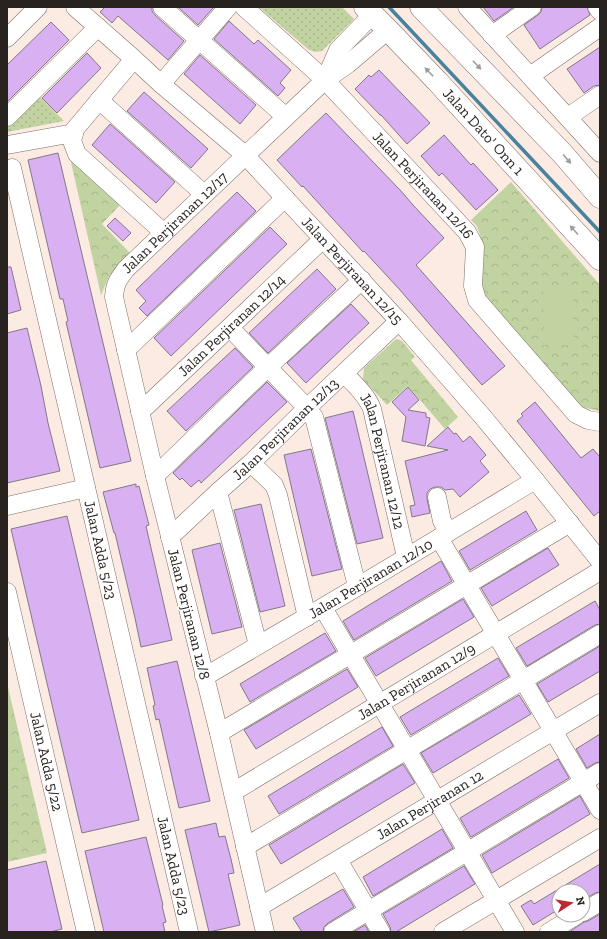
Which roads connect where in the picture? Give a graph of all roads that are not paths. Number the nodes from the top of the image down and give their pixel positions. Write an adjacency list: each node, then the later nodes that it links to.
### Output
1 (38, 7): 16 (street)
2 (75, 7): 12 (street, Jalan Perjiranan 12/15)
3 (162, 7): 17 (street)
4 (228, 7): 17 (street)
5 (244, 7): 20 (street, Jalan Perjiranan 12/16)
6 (421, 7): 33 (main road, one-way to 33)
7 (467, 7): 15 (street)
8 (532, 7): 15 (street)
9 (597, 7): 11 (street)
10 (369, 11): 14 (main road, Jalan Dato' Onn 1); 20 (street)
11 (600, 11)
12 (98, 27): 18 (street, Jalan Perjiranan 12/15); 24 (street)
13 (600, 27): 19 (street)
14 (388, 30): 20 (street); 37 (main road, Jalan Dato' Onn 1, one-way to 14)
15 (492, 35): 19 (street)
16 (7, 38)
17 (199, 40): 21 (street); 25 (street)
18 (134, 59): 21 (street, Jalan Perjiranan 12/15); 23 (street)
19 (530, 76): 26 (street)
20 (325, 80): 25 (street, Jalan Perjiranan 12/17); 47 (street, Jalan Perjiranan 12/16)
21 (161, 84): 30 (street, Jalan Perjiranan 12/15)
22 (600, 95): 26 (street)
23 (99, 100): 27 (street); 32 (street)
24 (7, 117)
25 (286, 117): 30 (street, Jalan Perjiranan 12/17)
26 (568, 117): 29 (street)
27 (74, 132): 28 (street); 35 (street)
28 (7, 145)
29 (600, 153)
30 (246, 155): 32 (street, Jalan Perjiranan 12/17); 34 (street, Jalan Perjiranan 12/15)
31 (12, 168): 51 (street, Jalan Adda 5/23)
32 (204, 194): 35 (street, Jalan Perjiranan 12/17)
33 (600, 196)
34 (285, 198): 36 (street, Jalan Perjiranan 12/15); 42 (street)
35 (164, 233): 39 (street, Jalan Perjiranan 12/17)
36 (323, 239): 38 (street, Jalan Perjiranan 12/15); 41 (street, Jalan Perjiranan 12/14)
37 (600, 259)
38 (362, 280): 40 (street, Jalan Perjiranan 12/15); 43 (street)
39 (114, 296): 42 (street, Jalan Perjiranan 12/8)
40 (399, 321): 44 (street, Jalan Perjiranan 12/13); 50 (street, Jalan Perjiranan 12/15)
41 (230, 328): 43 (street); 46 (street, Jalan Perjiranan 12/14)
42 (126, 350): 46 (street, Jalan Perjiranan 12/8)
43 (268, 367): 45 (street); 49 (street)
44 (344, 373): 45 (street, Jalan Perjiranan 12/13); 58 (street, Jalan Perjiranan 12/12)
45 (307, 408): 48 (street, Jalan Perjiranan 12/13); 62 (street)
46 (140, 412): 49 (street, Jalan Perjiranan 12/8)
47 (600, 422)
48 (251, 463): 52 (street, Jalan Perjiranan 12/13); 65 (street)
49 (155, 476): 57 (street, Jalan Perjiranan 12/8)
50 (535, 480): 55 (street, Jalan Perjiranan 12/15); 56 (street, Jalan Perjiranan 12/10)
51 (86, 488): 54 (street); 93 (street, Jalan Adda 5/23)
52 (218, 492): 57 (street, Jalan Perjiranan 12/13); 68 (street)
53 (437, 497): 56 (street)
54 (7, 506)
55 (570, 523): 59 (street, Jalan Perjiranan 12/15); 61 (street)
56 (444, 535): 58 (street, Jalan Perjiranan 12/10); 61 (street)
57 (170, 537): 70 (street, Jalan Perjiranan 12/8)
58 (406, 557): 62 (street, Jalan Perjiranan 12/10)
59 (600, 561)
60 (600, 571): 66 (street, Jalan Perjiranan 12/9)
61 (466, 585): 66 (street); 69 (street)
62 (357, 586): 64 (street, Jalan Perjiranan 12/10)
63 (7, 592): 92 (street, Jalan Adda 5/22)
64 (323, 608): 65 (street, Jalan Perjiranan 12/10); 69 (street)
65 (307, 617): 68 (street, Jalan Perjiranan 12/10)
66 (496, 634): 71 (street); 73 (street, Jalan Perjiranan 12/9)
67 (600, 634): 71 (street)
68 (258, 645): 70 (street, Jalan Perjiranan 12/10)
69 (350, 655): 73 (street); 75 (street)
70 (204, 676): 75 (street, Jalan Perjiranan 12/8)
71 (523, 680): 74 (street); 76 (street)
72 (600, 703): 74 (street, Jalan Perjiranan 12)
73 (380, 704): 76 (street); 79 (street, Jalan Perjiranan 12/9)
74 (553, 731): 78 (street); 80 (street, Jalan Perjiranan 12)
75 (219, 733): 79 (street, Jalan Perjiranan 12/8)
76 (407, 750): 80 (street); 83 (street)
77 (600, 772): 78 (street)
78 (583, 782): 81 (street); 84 (street)
79 (233, 792): 83 (street, Jalan Perjiranan 12/8)
80 (437, 800): 84 (street); 85 (street, Jalan Perjiranan 12)
81 (600, 810)
82 (600, 838): 86 (street)
83 (245, 847): 88 (street, Jalan Perjiranan 12/8)
84 (467, 852): 86 (street); 90 (street)
85 (338, 860): 88 (street, Jalan Perjiranan 12); 90 (street)
86 (496, 900): 97 (street); 98 (street)
87 (600, 902): 89 (street)
88 (259, 907): 94 (street, Jalan Perjiranan 12/8)
89 (591, 907)
90 (368, 911): 95 (street); 96 (street)
91 (564, 923): 99 (street)
92 (86, 932)
93 (189, 932)
94 (265, 932)
95 (333, 932)
96 (381, 932)
97 (443, 932)
98 (515, 932)
99 (549, 932)

